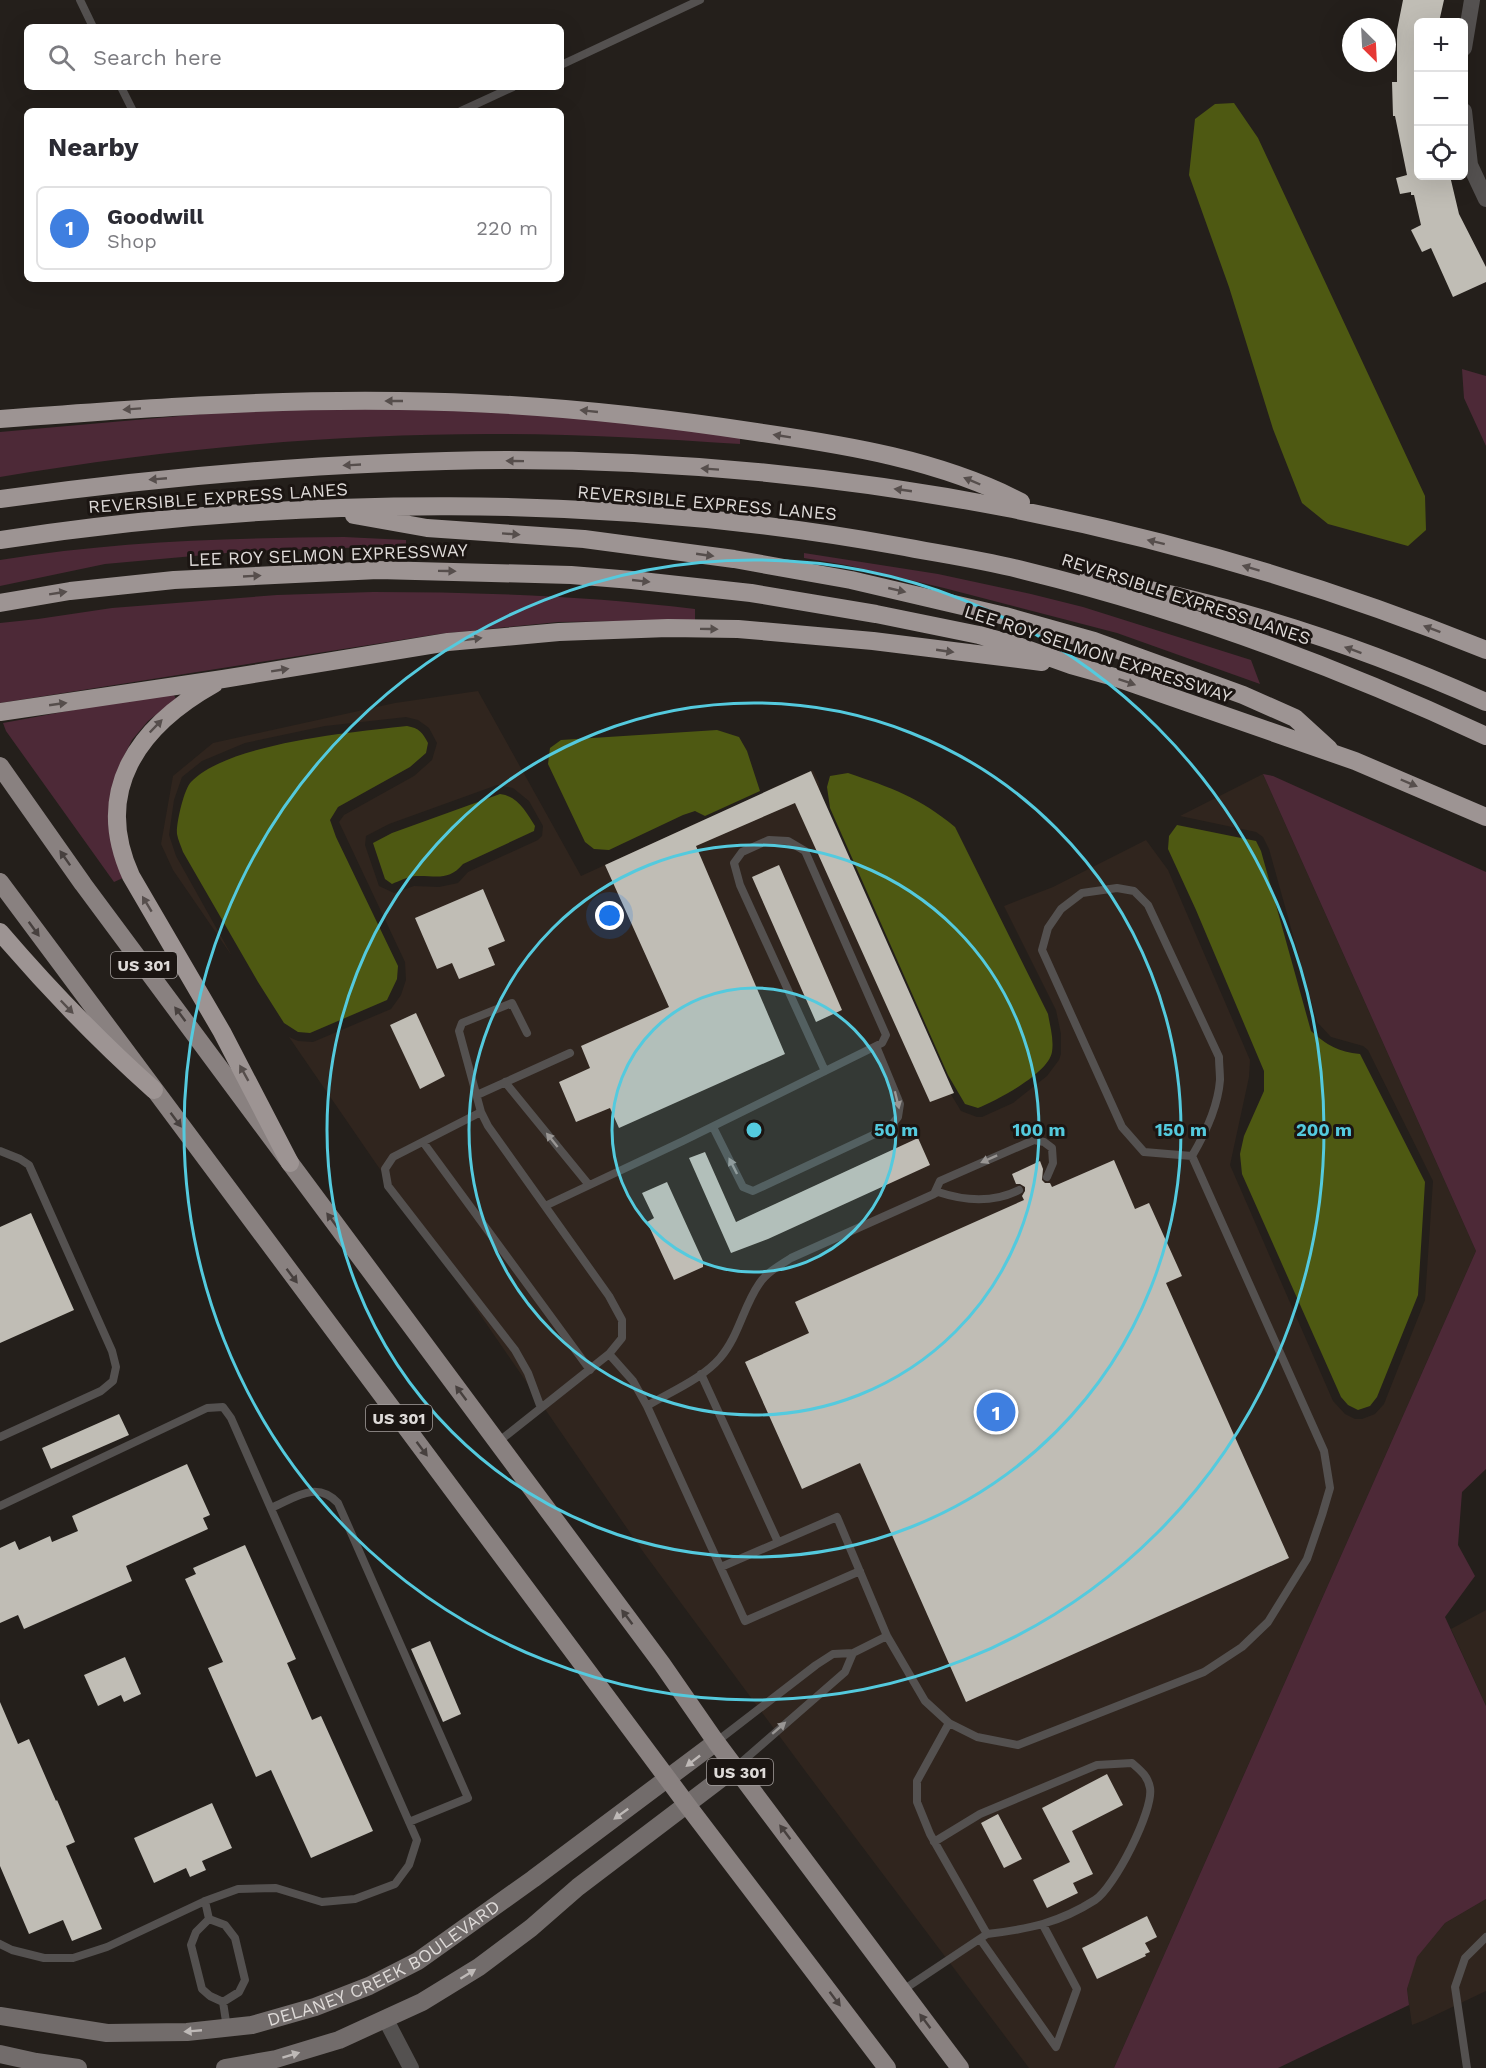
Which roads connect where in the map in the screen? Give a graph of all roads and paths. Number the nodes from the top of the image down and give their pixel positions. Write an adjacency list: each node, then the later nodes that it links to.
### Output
1 (80, 0): 4 (lane)
2 (700, 0): 6 (lane)
3 (1472, 0): 5 (street)
4 (92, 24)
5 (1468, 24)
6 (564, 63)
7 (123, 90): 9 (lane)
8 (506, 90): 10 (lane)
9 (132, 108)
10 (468, 108)
11 (1466, 126): 12 (street)
12 (1486, 199)
13 (0, 419): 16 (highway, one-way to 13)
14 (0, 498): 16 (highway, one-way to 14)
15 (329, 510): 17 (highway, REVERSIBLE EXPRESS LANES); 18 (highway, REVERSIBLE EXPRESS LANES); 26 (highway, one-way to 26)
16 (1044, 514): 20 (highway, one-way to 16)
17 (0, 540)
18 (1024, 570): 23 (highway, one-way to 18); 25 (highway, REVERSIBLE EXPRESS LANES)
19 (0, 603): 21 (highway, LEE ROY SELMON EXPRESSWAY, one-way to 21)
20 (1486, 650)
21 (1071, 665): 22 (highway, one-way to 21); 26 (highway, LEE ROY SELMON EXPRESSWAY, one-way to 26)
22 (223, 679): 24 (highway, one-way to 22); 43 (highway, one-way to 22)
23 (1486, 702)
24 (0, 712)
25 (1486, 736)
26 (1333, 753): 28 (highway, LEE ROY SELMON EXPRESSWAY, one-way to 28)
27 (0, 766): 43 (main road, US 301, one-way to 27)
28 (1486, 817)
29 (0, 882): 36 (main road, US 301, one-way to 36)
30 (0, 932): 36 (highway, one-way to 36)
31 (527, 1033): 37 (lane)
32 (876, 1046): 34 (lane); 34 (lane); 39 (lane, one-way to 39)
33 (570, 1053): 35 (lane)
34 (825, 1071): 39 (lane)
35 (505, 1082): 37 (lane); 45 (lane, one-way to 35)
36 (154, 1090): 66 (main road, US 301, one-way to 66)
37 (477, 1095): 38 (lane)
38 (481, 1112): 40 (lane); 48 (lane)
39 (713, 1126): 45 (lane)
40 (423, 1142): 50 (lane); 53 (lane)
41 (0, 1151): 54 (lane)
42 (1192, 1156): 42 (lane); 63 (lane)
43 (290, 1163): 55 (main road, US 301, one-way to 43)
44 (1047, 1177): 47 (lane, one-way to 47)
45 (589, 1185): 48 (lane)
46 (1019, 1190): 47 (lane)
47 (934, 1194): 51 (lane)
48 (545, 1206): 49 (lane)
49 (609, 1354): 50 (lane); 52 (lane)
50 (590, 1370): 53 (lane)
51 (701, 1374): 52 (lane); 58 (lane)
52 (647, 1406): 59 (lane)
53 (541, 1408): 55 (lane)
54 (0, 1437)
55 (498, 1442): 64 (main road, US 301, one-way to 55)
56 (0, 1506): 57 (lane)
57 (271, 1508): 68 (lane); 68 (lane)
58 (777, 1542): 59 (lane); 60 (lane)
59 (721, 1567): 60 (lane)
60 (860, 1571): 61 (lane)
61 (887, 1636): 62 (lane); 63 (lane)
62 (853, 1653): 64 (lane); 65 (lane, one-way to 62)
63 (949, 1723): 69 (lane)
64 (717, 1742): 65 (main road, US 301); 66 (street, DELANEY CREEK BOULEVARD, one-way to 66)
65 (736, 1767): 67 (street); 76 (main road, US 301, one-way to 65)
66 (669, 1779): 67 (main road, US 301); 80 (street, DELANEY CREEK BOULEVARD, one-way to 80)
67 (688, 1806): 79 (street, one-way to 67); 85 (main road, US 301, one-way to 85)
68 (409, 1822): 70 (lane)
69 (934, 1842): 72 (lane); 73 (lane)
70 (205, 1901): 71 (lane); 75 (lane)
71 (209, 1919): 77 (lane); 77 (lane)
72 (1042, 1925): 73 (lane); 73 (lane)
73 (984, 1937): 76 (lane)
74 (1486, 1937): 87 (lane)
75 (0, 1944)
76 (903, 1990): 86 (main road, US 301, one-way to 76)
77 (223, 2002): 80 (lane)
78 (0, 2016): 80 (street, DELANEY CREEK BOULEVARD, one-way to 78)
79 (386, 2020): 83 (street, one-way to 79); 84 (street)
80 (227, 2028)
81 (0, 2054): 82 (street)
82 (78, 2068)
83 (225, 2068)
84 (411, 2068)
85 (887, 2068)
86 (960, 2068)
87 (1467, 2068)

